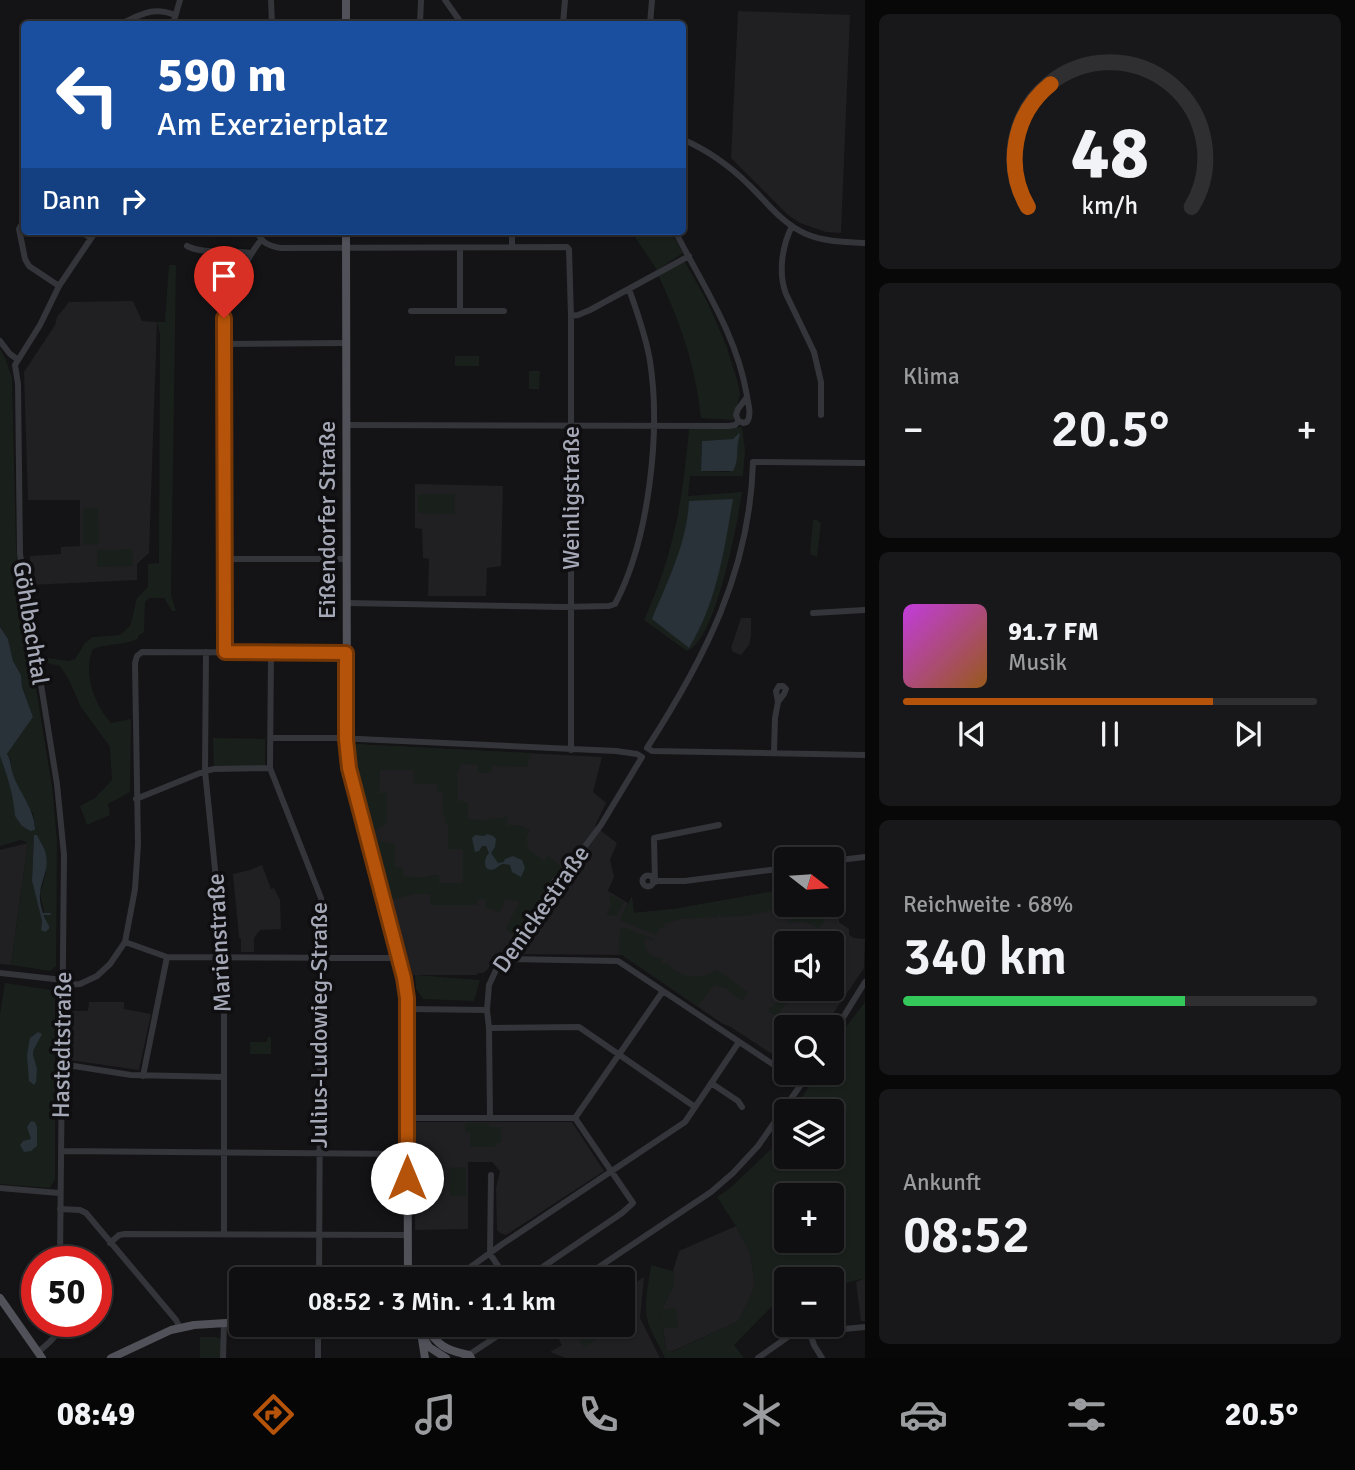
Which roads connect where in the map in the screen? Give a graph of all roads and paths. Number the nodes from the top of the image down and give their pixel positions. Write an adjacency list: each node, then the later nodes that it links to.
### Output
1 (180, 0): 8 (street)
2 (271, 0): 11 (street)
3 (345, 0): 12 (main road)
4 (421, 0): 13 (street)
5 (445, 0): 14 (street)
6 (565, 0): 15 (street)
7 (652, 0): 16 (street)
8 (175, 15): 9 (street); 10 (street)
9 (126, 21)
10 (174, 21)
11 (272, 21)
12 (346, 21)
13 (421, 21)
14 (460, 21)
15 (563, 21)
16 (650, 21)
17 (686, 141): 19 (street)
18 (21, 225): 35 (street)
19 (792, 226): 28 (street); 46 (street)
20 (85, 235): 26 (street)
21 (93, 235): 26 (street)
22 (259, 235): 27 (street)
23 (346, 235): 31 (main road, Eißendorfer Straße)
24 (512, 235): 30 (street)
25 (677, 235): 34 (street)
26 (90, 238): 35 (street)
27 (261, 240): 31 (street); 33 (street)
28 (865, 243)
29 (187, 246): 33 (street)
30 (512, 247): 32 (street); 40 (street, Weinligstraße)
31 (346, 248): 32 (street); 42 (main road, Eißendorfer Straße)
32 (460, 248): 38 (street)
33 (251, 253): 43 (street)
34 (689, 256): 36 (street); 45 (street)
35 (59, 286): 44 (street)
36 (629, 289): 40 (street); 48 (street)
37 (411, 311): 38 (street)
38 (460, 311): 39 (street)
39 (503, 311)
40 (571, 316): 50 (street, Weinligstraße)
41 (0, 341): 44 (street)
42 (346, 343): 43 (street); 49 (main road, Eißendorfer Straße)
43 (224, 344): 52 (street)
44 (17, 359): 72 (street, Göhlbachtal)
45 (747, 397): 47 (street); 47 (street)
46 (821, 415)
47 (739, 421): 48 (street)
48 (654, 424): 50 (street); 55 (street)
49 (346, 425): 50 (street); 53 (main road, Eißendorfer Straße)
50 (571, 426): 55 (street, Weinligstraße)
51 (865, 463): 66 (street)
52 (225, 559): 53 (street); 59 (street)
53 (346, 559): 54 (main road, Eißendorfer Straße)
54 (346, 603): 55 (street); 61 (main road, Eißendorfer Straße)
55 (571, 606): 65 (street, Weinligstraße)
56 (865, 610): 57 (street)
57 (813, 612)
58 (206, 652): 59 (street); 69 (street, Marienstraße); 70 (street)
59 (225, 652): 60 (street)
60 (271, 653): 61 (street); 63 (street, Julius-Ludowieg-Straße)
61 (346, 653): 64 (main road, Eißendorfer Straße)
62 (778, 702): 66 (street)
63 (271, 738): 64 (street); 68 (street, Julius-Ludowieg-Straße)
64 (346, 739): 65 (street); 77 (main road, Eißendorfer Straße)
65 (571, 750): 81 (street, Denickestraße)
66 (774, 753): 67 (street)
67 (865, 755)
68 (270, 768): 69 (street); 80 (street, Julius-Ludowieg-Straße)
69 (205, 771): 70 (street); 79 (street, Marienstraße)
70 (136, 799): 76 (street)
71 (719, 825): 75 (street)
72 (62, 829): 83 (street, Hastedtstraße)
73 (865, 857): 74 (street)
74 (844, 859)
75 (774, 870)
76 (125, 942): 78 (street); 83 (street)
77 (398, 956): 80 (street); 86 (main road, Eißendorfer Straße)
78 (167, 957): 79 (street); 94 (street)
79 (224, 957): 80 (street); 95 (street, Marienstraße)
80 (321, 958): 105 (street, Julius-Ludowieg-Straße)
81 (506, 959): 85 (street); 87 (street, Denickestraße)
82 (0, 973): 83 (street)
83 (63, 982): 92 (street, Hastedtstraße)
84 (865, 982): 88 (street)
85 (663, 990): 90 (street); 91 (street)
86 (408, 1009): 87 (street); 100 (main road, Eißendorfer Straße)
87 (487, 1010): 89 (street, Denickestraße)
88 (844, 1016)
89 (489, 1028): 91 (street); 101 (street, Denickestraße)
90 (739, 1042): 93 (street); 96 (street)
91 (619, 1055): 98 (street); 102 (street)
92 (61, 1064): 94 (street); 103 (street, Hastedtstraße)
93 (774, 1065)
94 (143, 1076): 95 (street)
95 (224, 1077): 104 (street, Marienstraße)
96 (711, 1083): 98 (street); 99 (street)
97 (801, 1085): 123 (street)
98 (695, 1107): 107 (street)
99 (742, 1107)
100 (407, 1118): 101 (street); 106 (main road, Eißendorfer Straße)
101 (490, 1118): 102 (street)
102 (575, 1118): 107 (street)
103 (61, 1151): 104 (street); 110 (street, Hastedtstraße)
104 (224, 1152): 105 (street); 112 (street, Marienstraße)
105 (320, 1154): 106 (street); 113 (street, Julius-Ludowieg-Straße)
106 (407, 1154): 114 (main road, Eißendorfer Straße)
107 (611, 1171): 117 (street); 122 (street)
108 (491, 1175): 117 (street)
109 (0, 1188): 110 (street)
110 (60, 1193): 111 (street, Hastedtstraße)
111 (60, 1209): 115 (street); 116 (street, Hastedtstraße)
112 (224, 1234): 113 (street); 115 (street)
113 (319, 1234): 114 (street); 118 (street, Julius-Ludowieg-Straße)
114 (407, 1235): 119 (main road, Eißendorfer Straße)
115 (110, 1243): 128 (street)
116 (60, 1246)
117 (490, 1254): 120 (street); 121 (street)
118 (319, 1267)
119 (408, 1267)
120 (471, 1267)
121 (499, 1267)
122 (543, 1267)
123 (599, 1267)
124 (0, 1298): 138 (main road)
125 (224, 1323): 126 (main road); 128 (main road); 141 (street)
126 (229, 1323)
127 (865, 1327): 129 (street)
128 (180, 1328): 140 (main road)
129 (844, 1329)
130 (55, 1337): 138 (street)
131 (318, 1337): 142 (street)
132 (423, 1337): 137 (main road)
133 (497, 1337): 139 (street)
134 (788, 1337): 136 (street)
135 (811, 1337): 146 (street)
136 (772, 1349): 144 (street); 145 (street)
137 (435, 1351): 139 (main road); 143 (main road)
138 (40, 1355)
139 (468, 1357)
140 (111, 1358)
141 (223, 1358)
142 (318, 1358)
143 (446, 1358)
144 (758, 1358)
145 (769, 1358)
146 (822, 1358)

